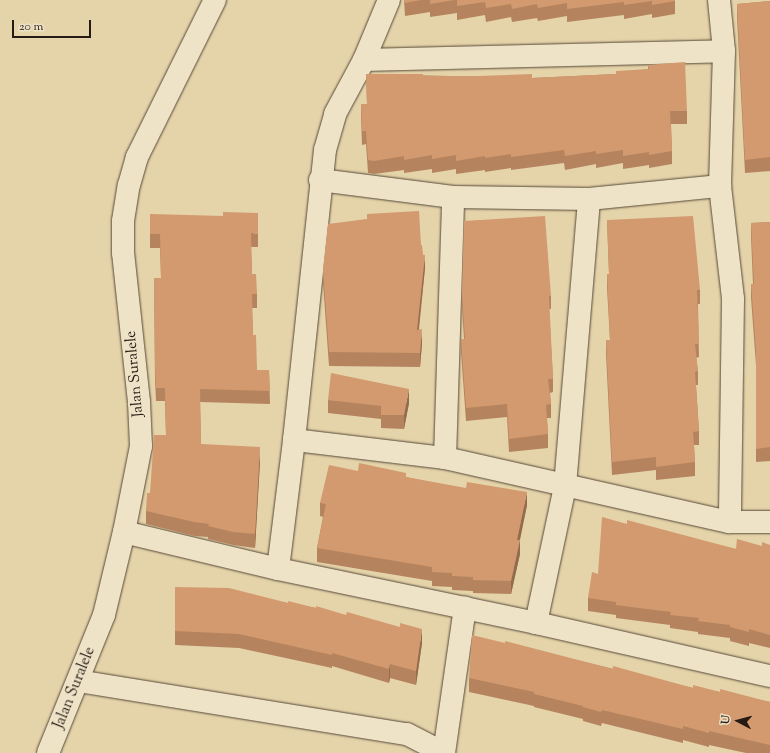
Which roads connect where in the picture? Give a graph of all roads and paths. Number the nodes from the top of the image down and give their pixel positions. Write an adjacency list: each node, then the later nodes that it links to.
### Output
1 (215, 0): 15 (street, Jalan Suralele)
2 (389, 0): 5 (street)
3 (719, 0): 4 (street)
4 (724, 51): 5 (street); 7 (street)
5 (364, 60): 6 (street)
6 (320, 180): 8 (street); 10 (street)
7 (720, 186): 9 (street); 13 (street)
8 (453, 197): 9 (street); 11 (street)
9 (589, 199): 12 (street)
10 (294, 440): 11 (street); 16 (street)
11 (445, 458): 12 (street)
12 (565, 486): 13 (street); 18 (street)
13 (730, 522): 14 (street)
14 (770, 522)
15 (124, 532): 16 (street); 20 (street, Jalan Suralele)
16 (278, 569): 17 (street)
17 (465, 608): 18 (street); 22 (street)
18 (536, 623): 19 (street)
19 (770, 676)
20 (78, 681): 21 (street, Jalan Suralele); 22 (street)
21 (48, 753)
22 (444, 753)

